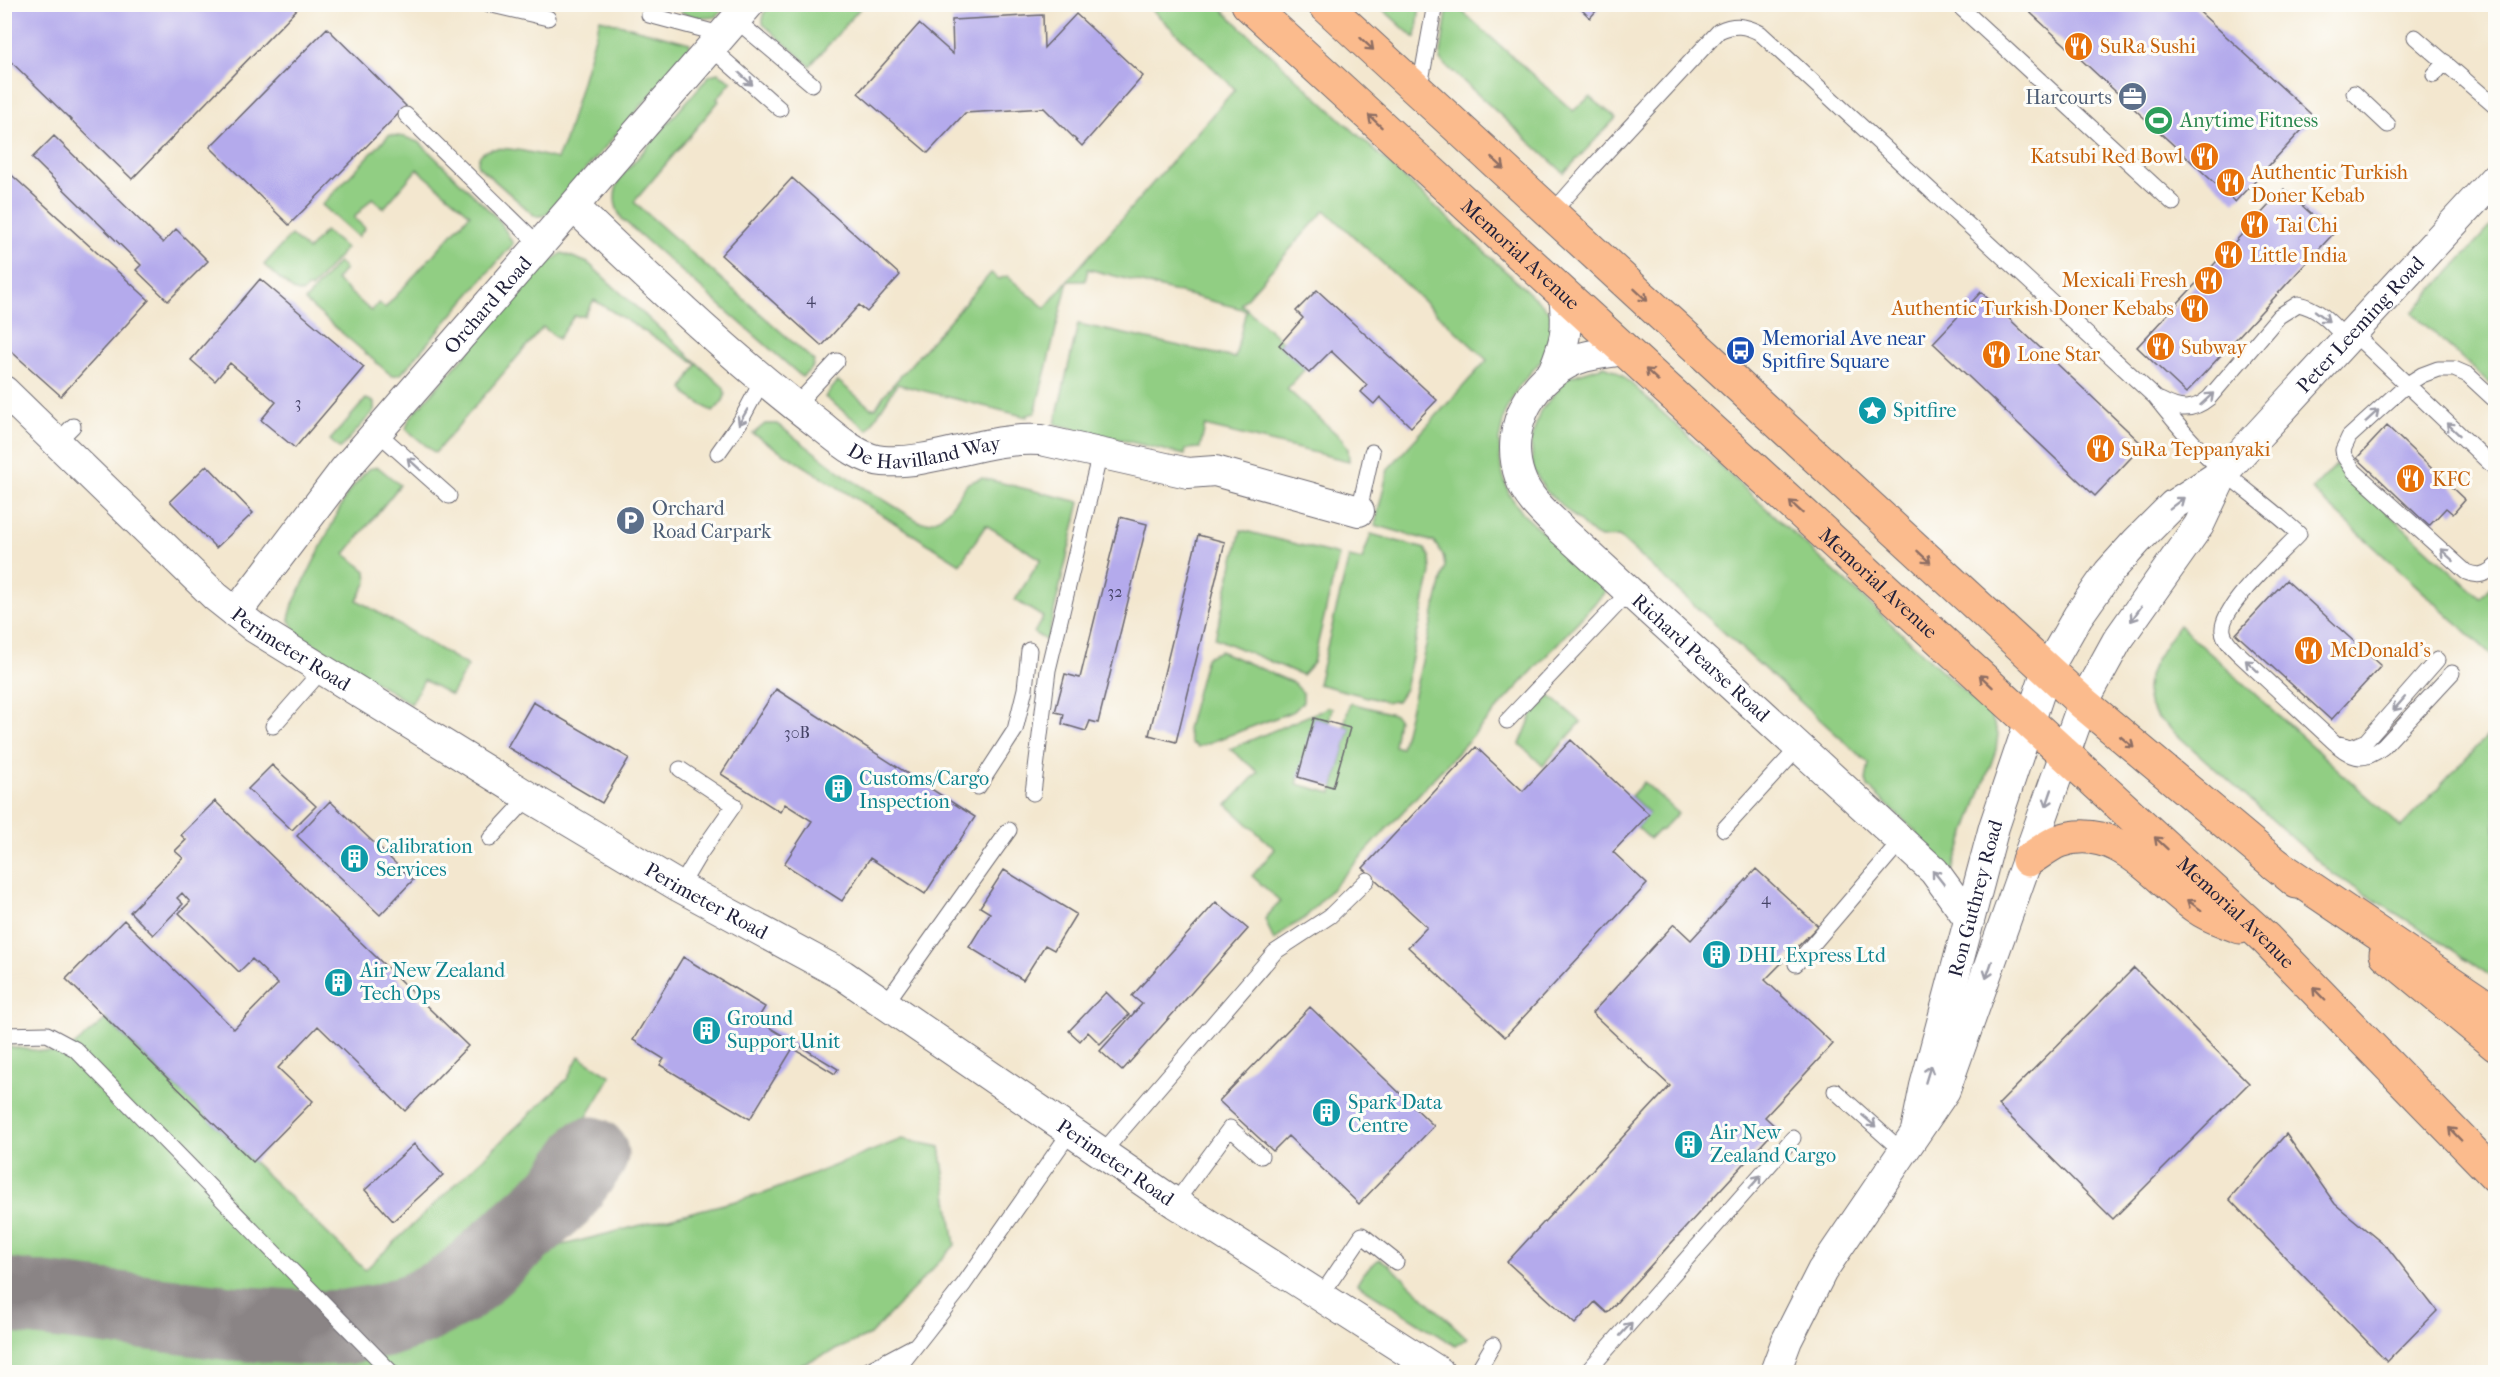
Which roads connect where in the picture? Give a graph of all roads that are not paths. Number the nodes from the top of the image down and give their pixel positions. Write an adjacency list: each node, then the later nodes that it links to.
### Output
1 (488, 4): 2 (lane)
2 (535, 4)
3 (1248, 4): 24 (main road, Memorial Avenue, one-way to 3)
4 (1324, 4): 13 (main road, one-way to 13)
5 (1435, 4): 13 (lane)
6 (1957, 4): 20 (lane)
7 (649, 15): 8 (lane)
8 (730, 27): 12 (lane); 16 (lane, one-way to 16); 21 (street, Orchard Road)
9 (2415, 37): 10 (lane)
10 (2445, 62): 11 (lane); 15 (lane)
11 (2433, 75)
12 (812, 84)
13 (1419, 92): 22 (main road, one-way to 22)
14 (2354, 93): 18 (lane)
15 (2496, 107)
16 (780, 109)
17 (406, 116): 23 (lane)
18 (2388, 125)
19 (2496, 177): 25 (street, Peter Leeming Road)
20 (2173, 203)
21 (574, 207): 23 (street, Orchard Road); 29 (street, De Havilland Way)
22 (1552, 213): 32 (lane); 49 (main road, one-way to 49)
23 (540, 246): 35 (street, Orchard Road)
24 (1564, 295): 26 (main road, Memorial Avenue); 28 (street, Richard Pearse Road)
25 (2349, 335): 30 (lane); 32 (lane, one-way to 25); 40 (street, Peter Leeming Road)
26 (1625, 350): 28 (street, Richard Pearse Road); 53 (main road, Memorial Avenue, one-way to 26)
27 (837, 361): 34 (lane)
28 (1553, 372): 44 (street, Richard Pearse Road)
29 (763, 379): 34 (street, De Havilland Way); 37 (lane, one-way to 37)
30 (2406, 385): 33 (lane); 39 (lane, one-way to 30); 43 (lane, one-way to 30)
31 (4, 391): 45 (street, Perimeter Road)
32 (2155, 397): 40 (lane)
33 (2496, 401)
34 (795, 406): 38 (street, De Havilland Way)
35 (377, 432): 41 (lane, one-way to 35); 45 (street, Orchard Road)
36 (1372, 452): 42 (lane)
37 (718, 453)
38 (1100, 453): 42 (street, De Havilland Way); 60 (lane)
39 (2496, 469)
40 (2224, 471): 49 (street, Peter Leeming Road, one-way to 40); 51 (street, Peter Leeming Road, one-way to 51); 55 (lane, one-way to 40)
41 (450, 496)
42 (1359, 511)
43 (2496, 566)
44 (1629, 592): 52 (lane); 56 (street, Richard Pearse Road)
45 (236, 613): 48 (street, Perimeter Road)
46 (1029, 650): 59 (lane)
47 (2437, 660): 55 (lane, one-way to 55)
48 (322, 670): 54 (lane); 61 (street, Perimeter Road)
49 (2047, 670): 51 (main road); 53 (street, Ron Guthrey Road)
50 (2452, 673): 55 (lane)
51 (2083, 704): 57 (street, Ron Guthrey Road); 67 (main road, one-way to 67)
52 (1507, 721)
53 (2028, 721): 57 (main road, Memorial Avenue); 70 (street, Ron Guthrey Road)
54 (273, 726)
55 (2335, 743)
56 (1798, 747): 62 (lane); 65 (street, Richard Pearse Road)
57 (2065, 754): 66 (street, Ron Guthrey Road, one-way to 66); 71 (main road, Memorial Avenue, one-way to 57)
58 (680, 769): 69 (lane)
59 (978, 787)
60 (1034, 793)
61 (529, 797): 64 (lane); 69 (street, Perimeter Road)
62 (1725, 829)
63 (1009, 830): 73 (lane)
64 (490, 839)
65 (1902, 841): 70 (street, Richard Pearse Road, one-way to 65); 72 (lane)
66 (2028, 860): 71 (main road, one-way to 66); 80 (street, Ron Guthrey Road, one-way to 80)
67 (2274, 864): 74 (main road); 76 (main road)
68 (1367, 880): 81 (lane)
69 (680, 887): 73 (street, Perimeter Road)
70 (1969, 919): 80 (street, Ron Guthrey Road, one-way to 70)
71 (2266, 939): 83 (main road, Memorial Avenue, one-way to 71)
72 (1796, 964)
73 (886, 1004): 78 (street, Perimeter Road)
74 (2496, 1013)
75 (4, 1035): 89 (lane)
76 (2496, 1045)
77 (1835, 1091): 80 (lane, one-way to 80)
78 (1071, 1131): 81 (street, Perimeter Road); 87 (lane)
79 (1793, 1138): 94 (lane, one-way to 79)
80 (1909, 1142): 95 (street, Ron Guthrey Road)
81 (1102, 1153): 84 (street, Perimeter Road)
82 (1261, 1156): 84 (lane)
83 (2496, 1176)
84 (1176, 1203): 86 (street, Perimeter Road)
85 (1396, 1262): 86 (lane)
86 (1320, 1297): 92 (street, Perimeter Road)
87 (920, 1343): 90 (lane); 91 (lane)
88 (1493, 1345): 93 (lane)
89 (391, 1372)
90 (865, 1372)
91 (899, 1372)
92 (1439, 1372)
93 (1477, 1372)
94 (1587, 1372)
95 (1774, 1372)

